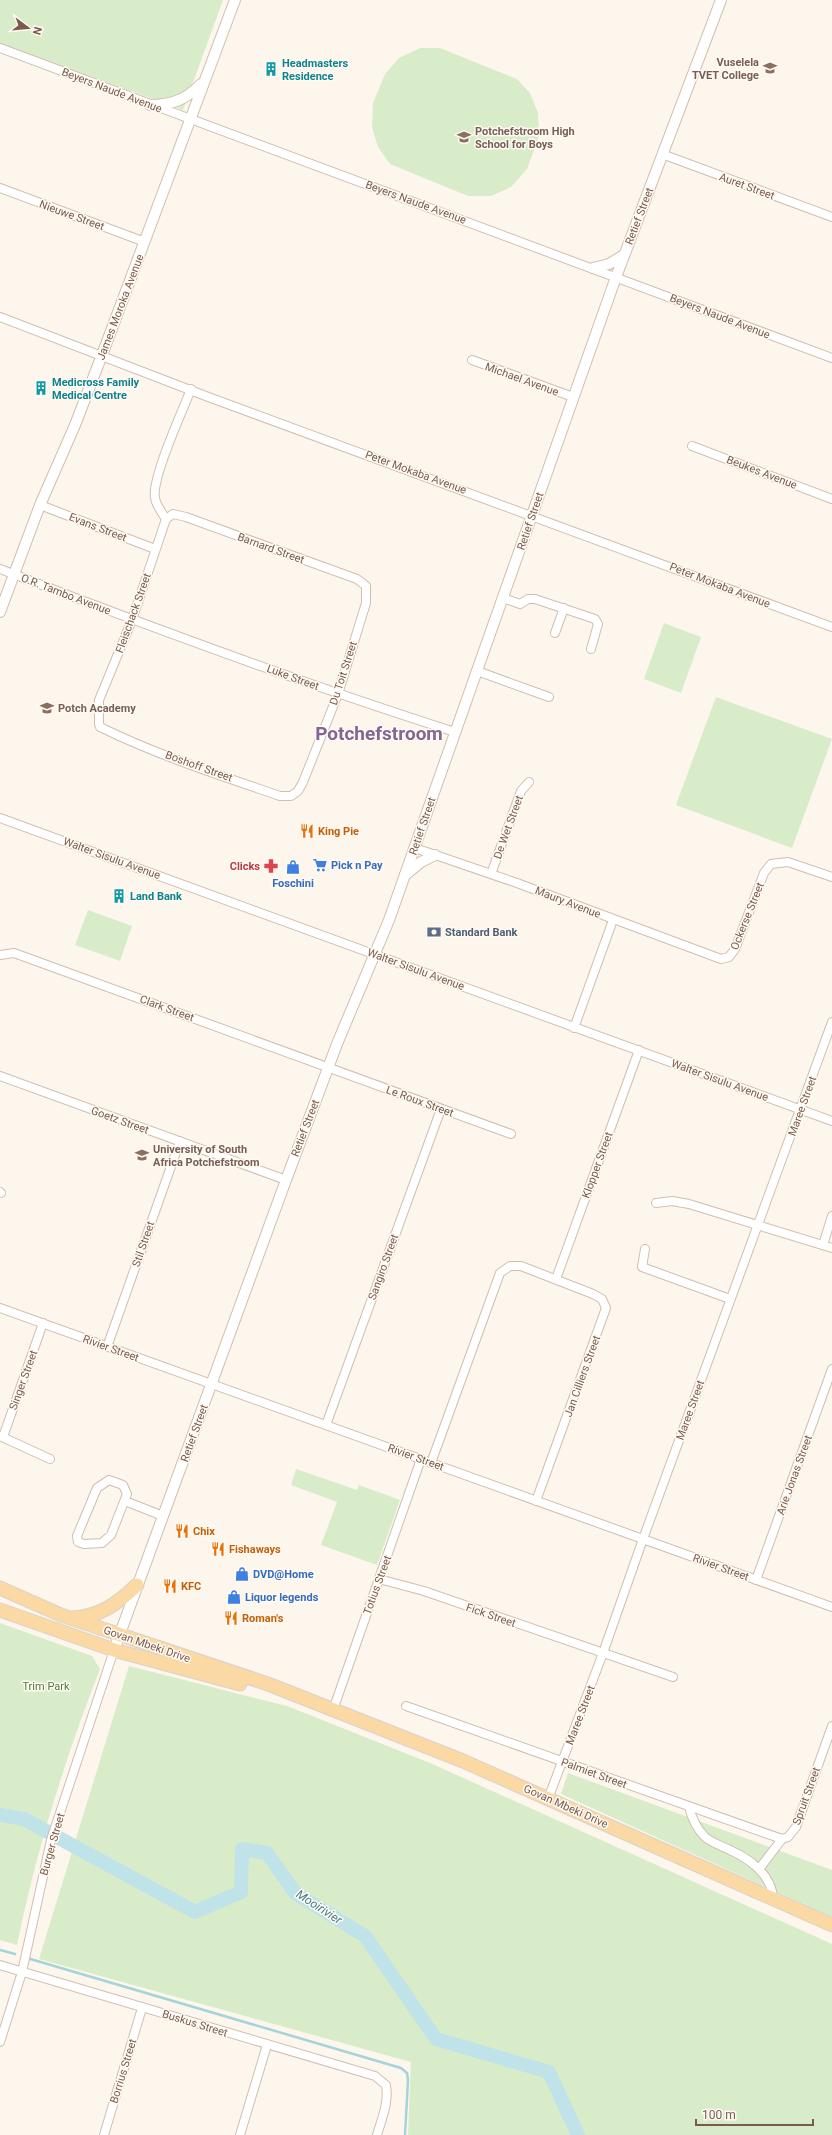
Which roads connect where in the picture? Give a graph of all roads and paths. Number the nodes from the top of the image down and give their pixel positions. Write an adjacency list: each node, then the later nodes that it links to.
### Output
1 (235, 0): 4 (street, James Moroka Avenue)
2 (721, 0): 7 (street, Retief Street)
3 (0, 48): 5 (street, Beyers Naude Avenue)
4 (206, 80): 5 (street); 6 (street, James Moroka Avenue)
5 (150, 105): 6 (street, Beyers Naude Avenue)
6 (190, 119): 10 (street, James Moroka Avenue); 12 (street, Beyers Naude Avenue)
7 (662, 154): 9 (street, Auret Street); 11 (street, Retief Street)
8 (0, 188): 10 (street, Nieuwe Street)
9 (832, 217)
10 (145, 242): 15 (street, James Moroka Avenue)
11 (624, 255): 12 (street); 13 (street, Retief Street)
12 (593, 268): 13 (street, Beyers Naude Avenue)
13 (616, 277): 16 (street, Beyers Naude Avenue); 19 (street, Retief Street)
14 (0, 317): 15 (street, Peter Mokaba Avenue)
15 (102, 355): 18 (street, Peter Mokaba Avenue); 22 (street, James Moroka Avenue)
16 (832, 358)
17 (472, 360): 19 (street, Michael Avenue)
18 (191, 389): 23 (street, Peter Mokaba Avenue); 24 (street)
19 (573, 397): 23 (street, Retief Street)
20 (692, 446): 21 (street, Beukes Avenue)
21 (832, 499)
22 (40, 505): 25 (street, Evans Street); 27 (street, James Moroka Avenue)
23 (532, 515): 29 (street, Retief Street); 33 (street, Peter Mokaba Avenue)
24 (166, 520): 25 (street, Fleischack Street); 28 (street, Barnard Street)
25 (155, 549): 32 (street, Fleischack Street)
26 (0, 569): 27 (street, O.R. Tambo Avenue)
27 (14, 574): 31 (street, James Moroka Avenue); 32 (street, O.R. Tambo Avenue)
28 (357, 579): 37 (street, Du Toit Street)
29 (503, 598): 30 (street); 36 (street, Retief Street)
30 (564, 608): 34 (street); 35 (street)
31 (0, 612)
32 (132, 620): 37 (street, Luke Street); 39 (street, Fleischack Street)
33 (832, 627)
34 (555, 633)
35 (591, 649)
36 (477, 671): 38 (street); 40 (street, Retief Street)
37 (338, 694): 40 (street, Luke Street); 42 (street, Du Toit Street)
38 (549, 697)
39 (100, 727): 42 (street, Boshoff Street)
40 (455, 732): 44 (street, Retief Street)
41 (529, 782): 46 (street, De Wet Street)
42 (298, 791)
43 (0, 818): 51 (street, Walter Sisulu Avenue)
44 (415, 848): 45 (street, Maury Avenue); 47 (street, Retief Street)
45 (434, 855): 46 (street, Maury Avenue); 47 (street)
46 (491, 874): 49 (street, Maury Avenue)
47 (404, 876): 51 (street, Retief Street)
48 (832, 877): 49 (street, Ockerse Street)
49 (613, 920): 53 (street, Maury Avenue)
50 (3, 954): 55 (street, Clark Street)
51 (375, 954): 53 (street, Walter Sisulu Avenue); 55 (street, Retief Street)
52 (832, 1022): 58 (street, Maree Street)
53 (574, 1028): 54 (street, Walter Sisulu Avenue)
54 (639, 1050): 58 (street, Walter Sisulu Avenue); 69 (street, Klopper Street)
55 (329, 1067): 57 (street, Le Roux Street); 62 (street, Retief Street)
56 (0, 1076): 61 (street, Goetz Street)
57 (441, 1109): 60 (street, Le Roux Street); 76 (street, Sangiro Street)
58 (801, 1109): 59 (street, Walter Sisulu Avenue); 65 (street, Maree Street)
59 (832, 1121)
60 (512, 1134)
61 (180, 1141): 62 (street, Goetz Street); 73 (street, Stil Street)
62 (286, 1180): 75 (street, Retief Street)
63 (656, 1202): 65 (street)
64 (832, 1216): 66 (street)
65 (757, 1225): 66 (street); 70 (street, Maree Street)
66 (823, 1246): 67 (street)
67 (832, 1248)
68 (645, 1249): 70 (street)
69 (556, 1279): 80 (street); 81 (street, Jan Cilliers Street)
70 (730, 1299): 84 (street, Maree Street)
71 (0, 1308): 72 (street, Rivier Street)
72 (43, 1323): 73 (street, Rivier Street); 77 (street, Singer Street)
73 (107, 1347): 75 (street, Rivier Street)
74 (832, 1370): 86 (street, Arie Jonas Street)
75 (212, 1384): 76 (street, Rivier Street); 83 (street, Retief Street)
76 (326, 1425): 79 (street, Rivier Street)
77 (1, 1437): 78 (street, Singer Street)
78 (50, 1459)
79 (421, 1459): 80 (street, Rivier Street); 85 (street, Totius Street)
80 (431, 1463): 81 (street, Rivier Street)
81 (536, 1500): 84 (street, Rivier Street)
82 (125, 1501): 82 (street); 83 (street)
83 (163, 1516): 87 (street, Retief Street)
84 (643, 1539): 86 (street, Rivier Street); 94 (street, Maree Street)
85 (379, 1579): 94 (street, Fick Street); 98 (street, Totius Street)
86 (756, 1580): 89 (street, Rivier Street)
87 (137, 1585): 91 (main road); 92 (street, Retief Street)
88 (0, 1588): 91 (main road, Govan Mbeki Drive)
89 (832, 1607)
90 (0, 1610): 93 (main road, Govan Mbeki Drive)
91 (71, 1618): 92 (main road, Govan Mbeki Drive)
92 (120, 1635): 93 (street, Retief Street); 96 (main road, Govan Mbeki Drive)
93 (114, 1650): 96 (main road, Govan Mbeki Drive); 108 (street, Burger Street)
94 (603, 1654): 95 (street, Fick Street); 100 (street, Maree Street)
95 (673, 1677)
96 (296, 1696): 98 (main road, Govan Mbeki Drive)
97 (406, 1706): 100 (street, Palmiet Street)
98 (333, 1710): 101 (main road, Govan Mbeki Drive)
99 (832, 1726): 103 (street, Spruit Street)
100 (562, 1762): 101 (street, Maree Street); 102 (street, Palmiet Street)
101 (548, 1799): 105 (main road, Govan Mbeki Drive)
102 (689, 1807): 103 (street, Palmiet Street); 104 (street)
103 (782, 1839): 104 (street, Spruit Street)
104 (759, 1869): 105 (street)
105 (773, 1899): 106 (main road, Govan Mbeki Drive)
106 (832, 1925)
107 (0, 1965): 108 (street, Buskus Street)
108 (22, 1972): 109 (street, Buskus Street); 110 (street, Burger Street)
109 (142, 2008): 111 (street, Buskus Street); 112 (street, Borrius Street)
110 (0, 2042)
111 (267, 2045): 113 (street); 114 (street, Buskus Street)
112 (104, 2135)
113 (240, 2135)
114 (377, 2135)

